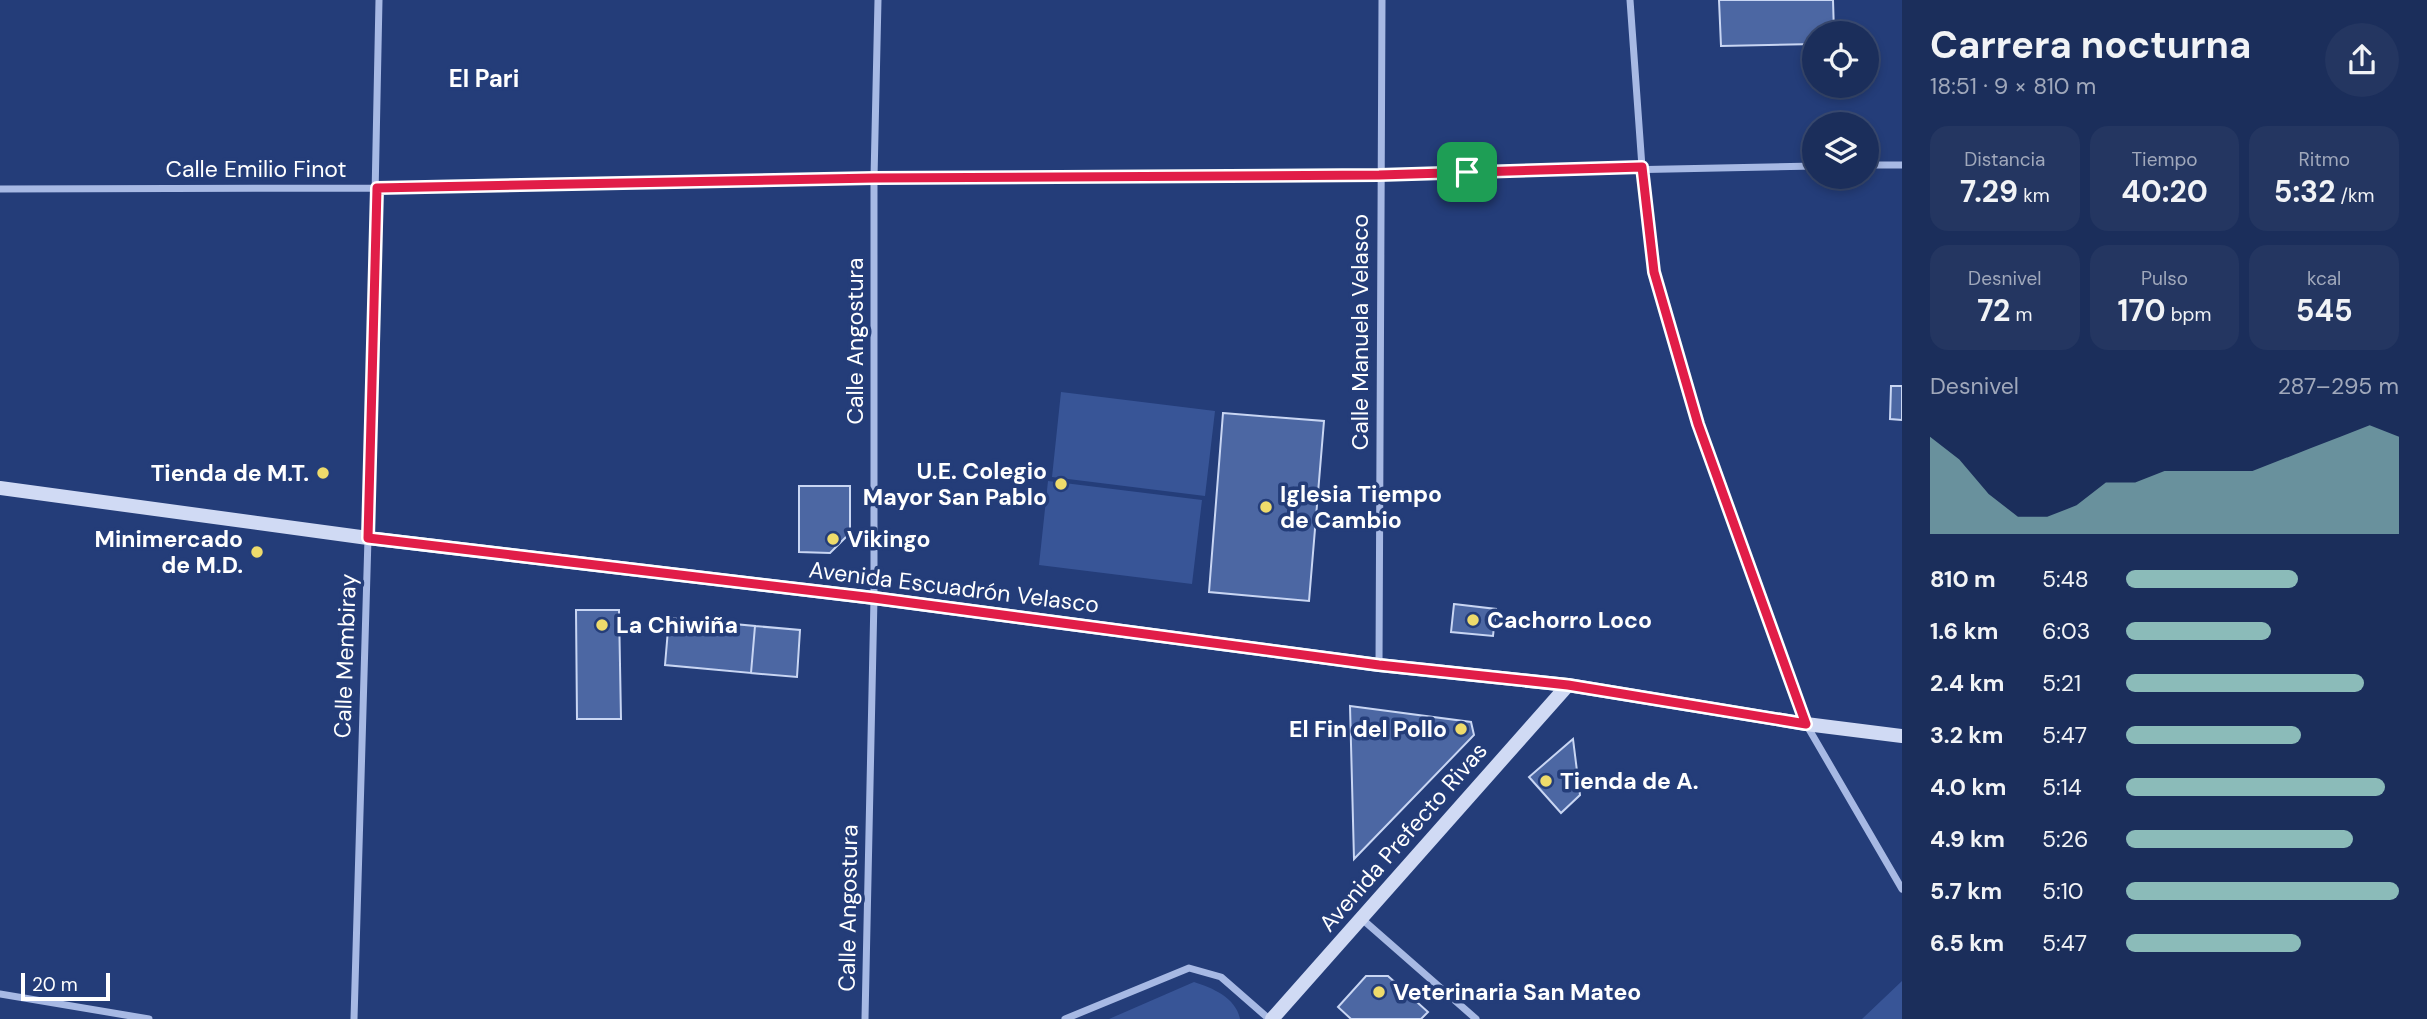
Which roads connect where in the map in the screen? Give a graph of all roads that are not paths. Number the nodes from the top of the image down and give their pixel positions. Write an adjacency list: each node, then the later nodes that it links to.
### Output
1 (379, 0): 11 (street, Calle Membiray)
2 (878, 0): 10 (street, Calle Angostura)
3 (1382, 0): 9 (street, Calle Manuela Velasco)
4 (1630, 0): 8 (street)
5 (1902, 165): 7 (street)
6 (1802, 166): 8 (street, Calle Emilio Finot)
7 (1879, 166)
8 (1642, 167): 9 (street, Calle Emilio Finot); 18 (street)
9 (1379, 175): 10 (street, Calle Emilio Finot); 16 (street, Calle Manuela Velasco)
10 (874, 178): 11 (street, Calle Emilio Finot); 15 (street, Calle Angostura)
11 (377, 188): 12 (street, Calle Emilio Finot); 14 (street, Calle Membiray)
12 (0, 189)
13 (0, 488): 14 (street, Avenida Escuadrón Velasco)
14 (368, 538): 15 (street, Avenida Escuadrón Velasco); 24 (street, Calle Membiray)
15 (874, 598): 16 (street, Avenida Escuadrón Velasco); 25 (street, Calle Angostura)
16 (1379, 665): 17 (street, Avenida Escuadrón Velasco)
17 (1568, 685): 18 (street, Avenida Escuadrón Velasco); 21 (street, Avenida Prefecto Rivas)
18 (1806, 724): 19 (street, Avenida Escuadrón Velasco); 20 (street)
19 (1902, 736)
20 (1902, 889)
21 (1362, 919): 27 (street, Avenida Prefecto Rivas); 28 (street)
22 (0, 994): 23 (street)
23 (149, 1019)
24 (354, 1019)
25 (865, 1019)
26 (1065, 1019): 27 (street)
27 (1270, 1019)
28 (1476, 1019)

